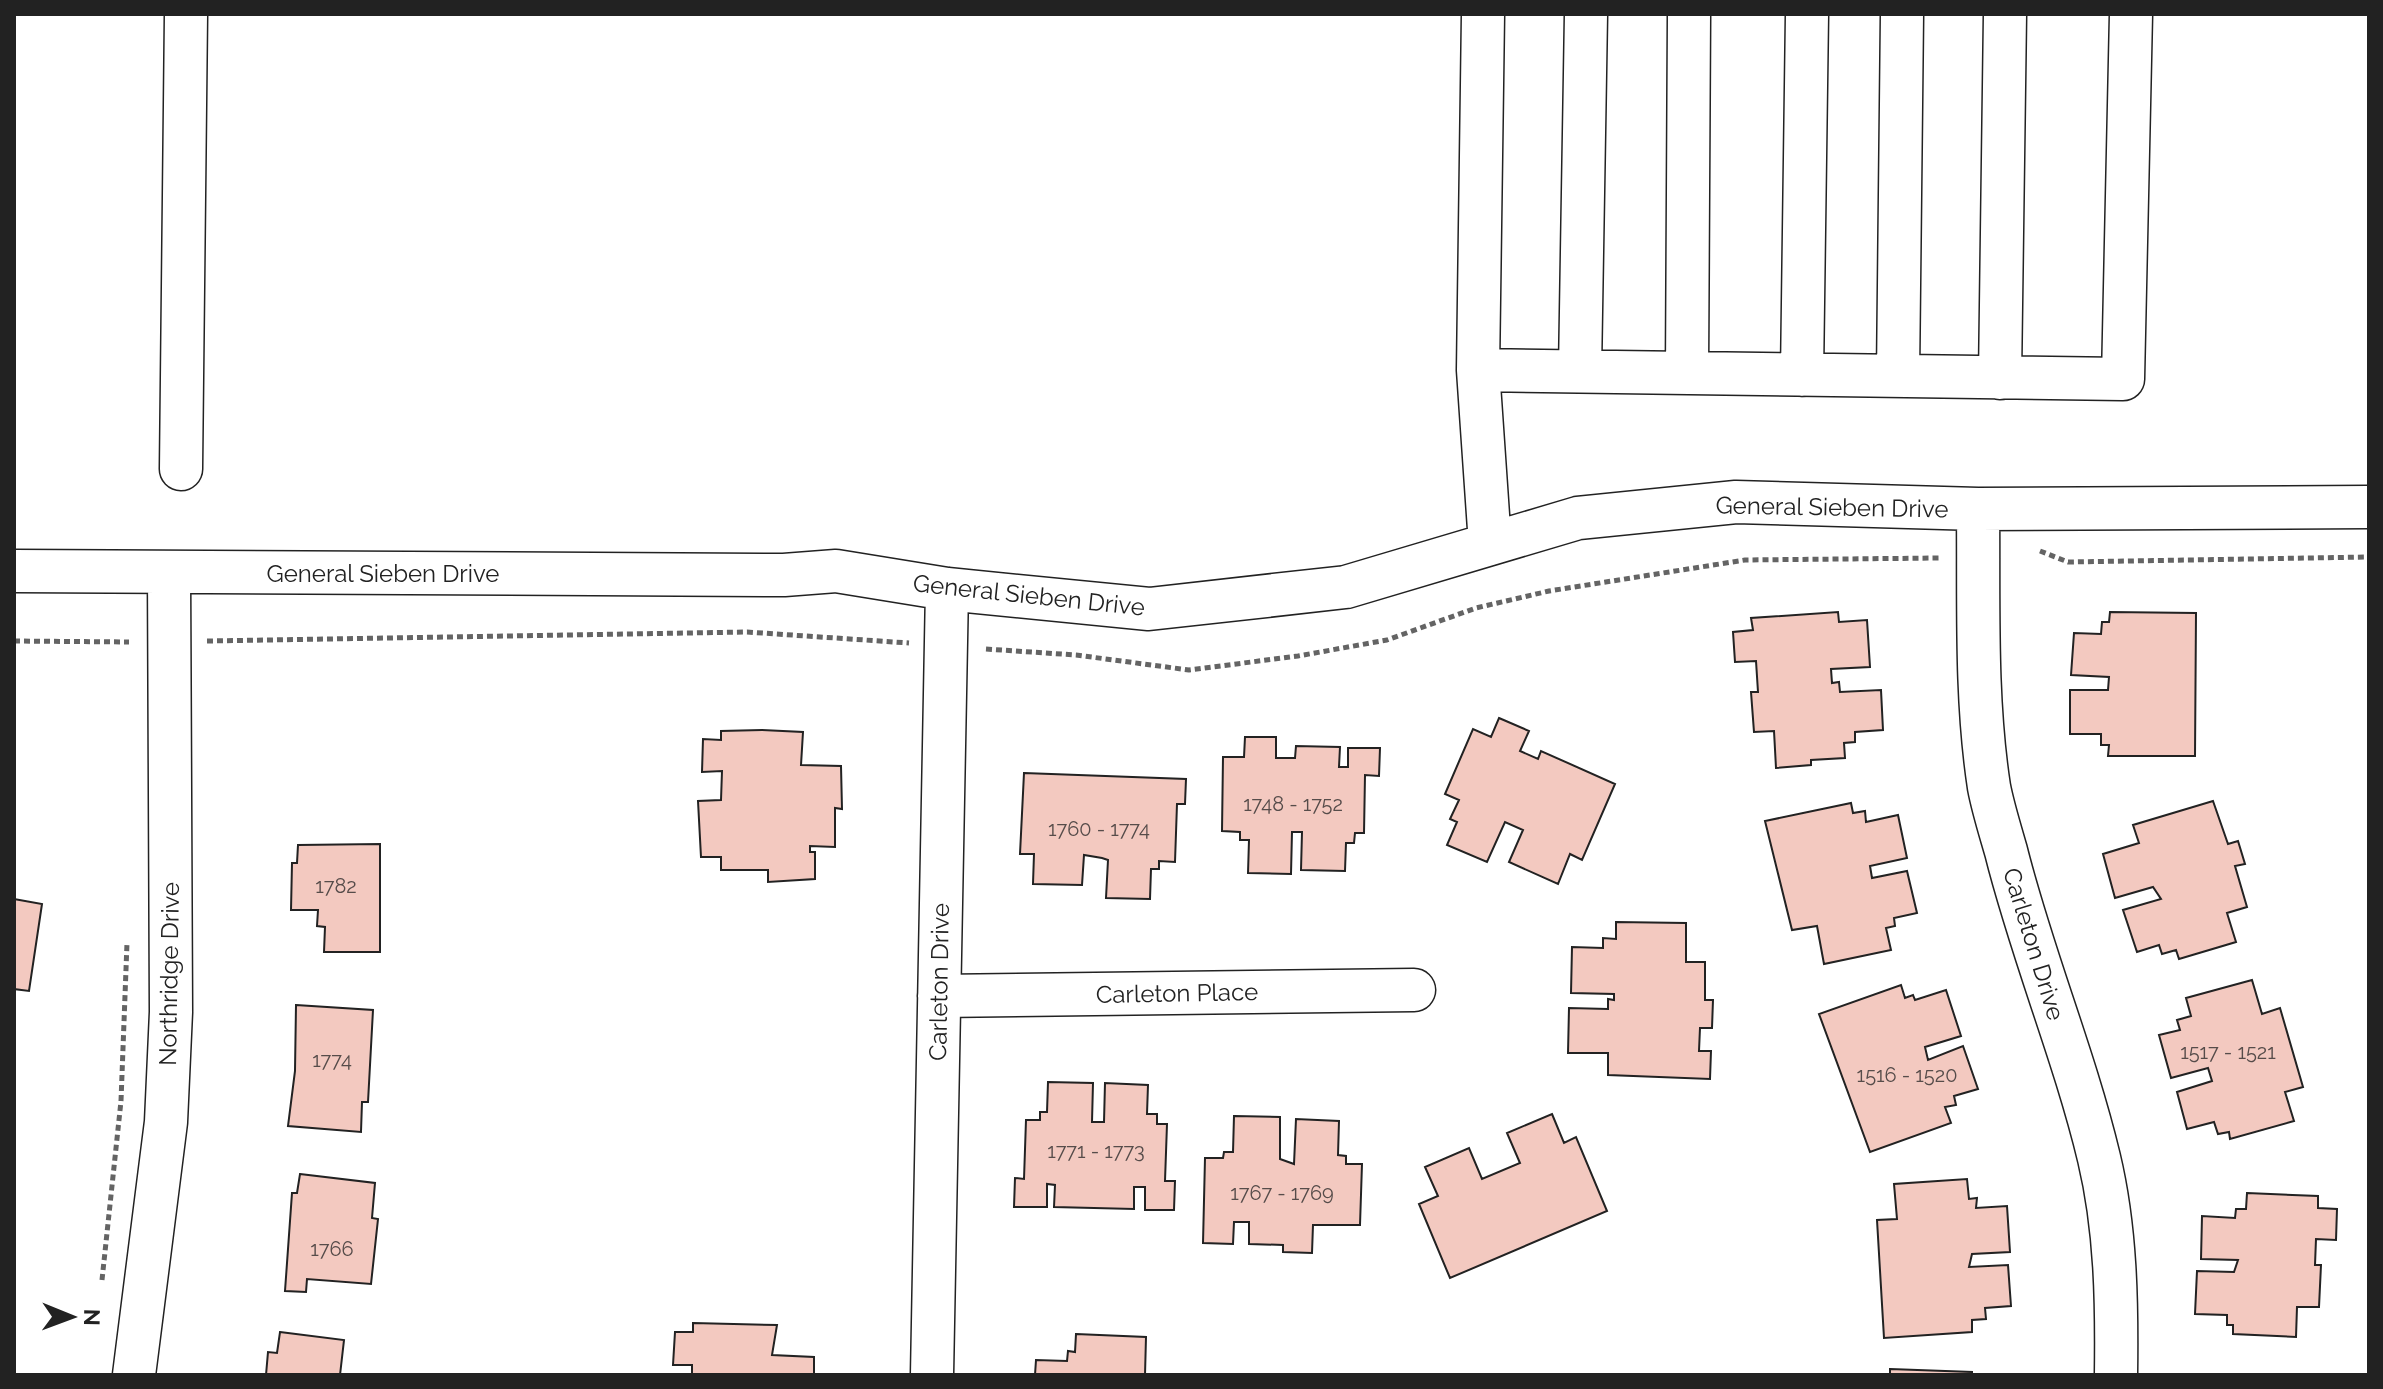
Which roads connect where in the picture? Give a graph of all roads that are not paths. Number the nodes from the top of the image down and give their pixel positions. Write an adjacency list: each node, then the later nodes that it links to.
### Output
1 (186, 14): 15 (street)
2 (1483, 14): 9 (street)
3 (1586, 14): 10 (street)
4 (1689, 14): 11 (street)
5 (1807, 14): 12 (street)
6 (1902, 14): 13 (street)
7 (2005, 14): 14 (street)
8 (2131, 14): 14 (street)
9 (1478, 370): 10 (street); 18 (street)
10 (1580, 371): 11 (street)
11 (1687, 373): 12 (street)
12 (1802, 375): 13 (street)
13 (1898, 376): 14 (street)
14 (2000, 378)
15 (181, 469)
16 (2369, 507): 17 (street, General Sieben Drive)
17 (1978, 509): 18 (street, General Sieben Drive); 26 (street, Carleton Drive)
18 (1490, 544): 21 (street, General Sieben Drive)
19 (14, 571): 20 (street, General Sieben Drive)
20 (169, 572): 21 (street, General Sieben Drive); 24 (street, Northridge Drive)
21 (947, 589): 23 (street, Carleton Drive)
22 (1414, 990): 23 (street, Carleton Place)
23 (939, 996): 25 (street, Carleton Drive)
24 (134, 1375)
25 (932, 1375)
26 (2116, 1375)

